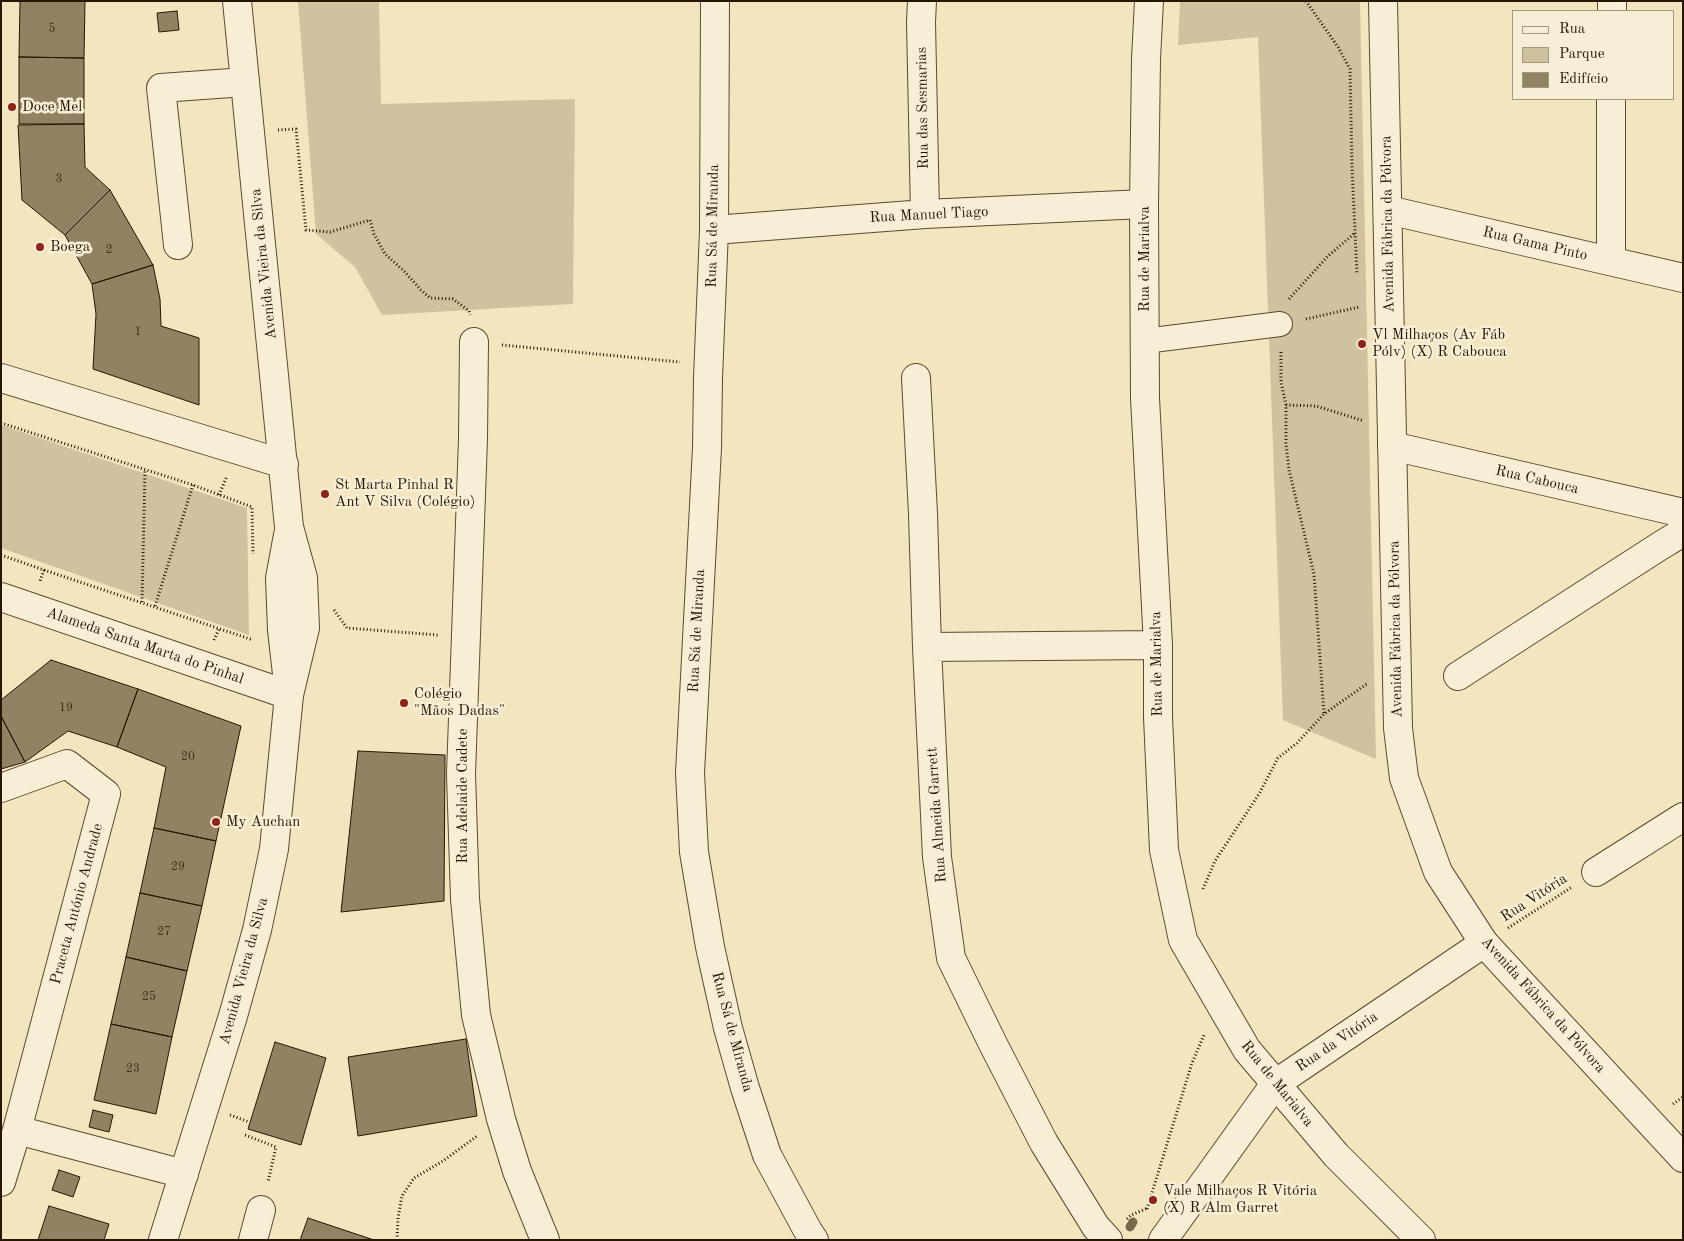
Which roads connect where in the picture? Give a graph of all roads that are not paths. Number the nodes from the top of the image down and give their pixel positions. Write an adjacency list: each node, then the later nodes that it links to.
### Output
1 (237, 1): 6 (street, Avenida Vieira da Silva)
2 (715, 1): 11 (street, Rua Sá de Miranda)
3 (922, 1): 10 (street, Rua das Sesmarias)
4 (1149, 1): 8 (street, Rua de Marialva)
5 (1383, 1): 9 (street, Avenida Fábrica da Pólvora)
6 (245, 82): 12 (street); 21 (street, Avenida Vieira da Silva)
7 (1611, 100): 13 (street)
8 (1144, 204): 10 (street, Rua Manuel Tiago); 16 (street, Rua de Marialva)
9 (1388, 210): 13 (street, Rua Gama Pinto); 20 (street, Avenida Fábrica da Pólvora)
10 (925, 214): 11 (street, Rua Manuel Tiago)
11 (714, 230): 43 (street, Rua Sá de Miranda)
12 (178, 245)
13 (1612, 262): 14 (street, Rua Gama Pinto)
14 (1683, 278)
15 (1280, 324): 16 (street)
16 (1145, 341): 26 (street, Rua de Marialva)
17 (474, 342): 42 (street, Rua Adelaide Cadete)
18 (1, 378): 21 (street)
19 (916, 378): 27 (street, Rua Almeida Garrett)
20 (1392, 446): 22 (street, Rua Cabouca); 33 (street, Avenida Fábrica da Pólvora)
21 (284, 464): 23 (street, Avenida Vieira da Silva)
22 (1683, 513)
23 (290, 526): 29 (street, Avenida Vieira da Silva); 29 (street, Avenida Vieira da Silva)
24 (1683, 532): 28 (street)
25 (5, 604): 29 (street, Alameda Santa Marta do Pinhal)
26 (1158, 645): 27 (street); 34 (street, Rua de Marialva)
27 (927, 648): 44 (street, Rua Almeida Garrett)
28 (1458, 676)
29 (289, 695): 37 (street, Avenida Vieira da Silva)
30 (1, 788): 35 (street, Praceta António Andrade)
31 (1683, 817): 32 (street)
32 (1596, 872)
33 (1484, 943): 34 (street, Rua da Vitória); 36 (street, Avenida Fábrica da Pólvora)
34 (1275, 1084): 45 (street, Rua da Vitória); 46 (street, Rua de Marialva)
35 (17, 1130): 37 (street); 38 (street, Praceta António Andrade)
36 (1683, 1158)
37 (184, 1174): 40 (street, Avenida Vieira da Silva)
38 (1, 1182)
39 (262, 1210): 41 (street)
40 (163, 1240)
41 (253, 1240)
42 (545, 1240)
43 (814, 1240)
44 (1108, 1240)
45 (1163, 1240)
46 (1421, 1240)

